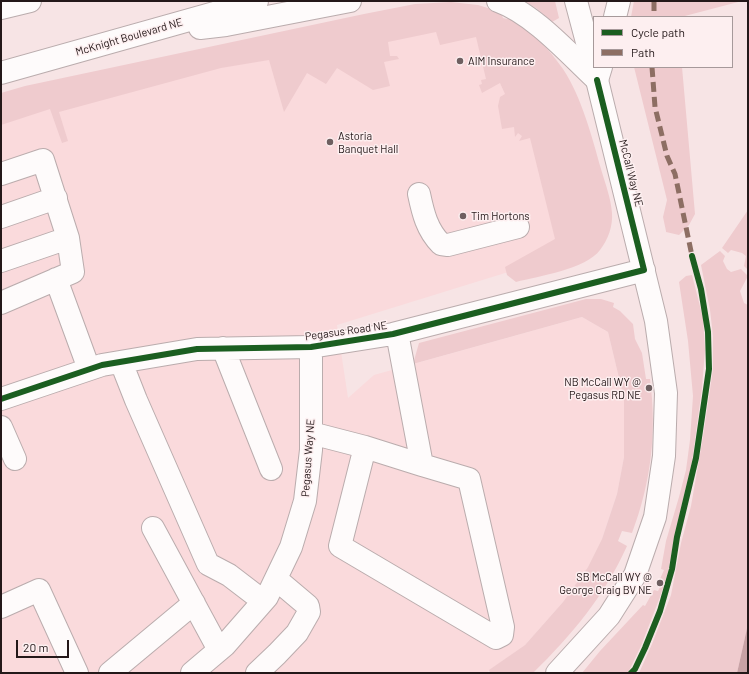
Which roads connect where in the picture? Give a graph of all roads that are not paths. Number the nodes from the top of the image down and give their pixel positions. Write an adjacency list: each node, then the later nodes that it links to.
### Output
1 (30, 1): 8 (street)
2 (239, 1): 9 (street)
3 (257, 1): 9 (street, McKnight Boulevard NE)
4 (350, 1): 11 (street)
5 (498, 1): 14 (street)
6 (576, 1): 12 (street, McCall Way NE)
7 (619, 1): 10 (street)
8 (1, 8)
9 (219, 11): 11 (street, McKnight Boulevard NE)
10 (615, 16)
11 (134, 36): 13 (street, McKnight Boulevard NE)
12 (593, 55)
13 (1, 72)
14 (599, 74): 22 (street, McCall Way NE)
15 (1, 174): 17 (street)
16 (419, 194): 19 (street)
17 (56, 198): 18 (street); 20 (street)
18 (1, 217)
19 (518, 227)
20 (68, 238): 21 (street); 23 (street)
21 (1, 261)
22 (644, 270): 25 (street, Pegasus Road NE); 47 (street, McCall Way NE)
23 (56, 280): 24 (street); 29 (street)
24 (1, 303)
25 (397, 334): 26 (street, Pegasus Road NE); 35 (street)
26 (311, 347): 27 (street, Pegasus Road NE); 32 (street, Pegasus Way NE)
27 (223, 348): 28 (street, Pegasus Road NE); 36 (street)
28 (121, 362): 29 (street, Pegasus Road NE); 39 (street)
29 (89, 369): 30 (street, Pegasus Road NE)
30 (1, 399)
31 (1, 426): 34 (street)
32 (311, 432): 33 (street); 38 (street, Pegasus Way NE)
33 (365, 447): 35 (street); 35 (street)
34 (15, 459)
35 (422, 464)
36 (271, 469)
37 (153, 528): 40 (street)
38 (276, 579): 39 (street, Pegasus Way NE); 46 (street)
39 (263, 602): 42 (street, Pegasus Way NE)
40 (194, 603): 42 (street); 45 (street)
41 (1, 607): 44 (street)
42 (219, 650): 43 (street, Pegasus Way NE)
43 (198, 671)
44 (77, 673)
45 (110, 673)
46 (257, 673)
47 (557, 673)

